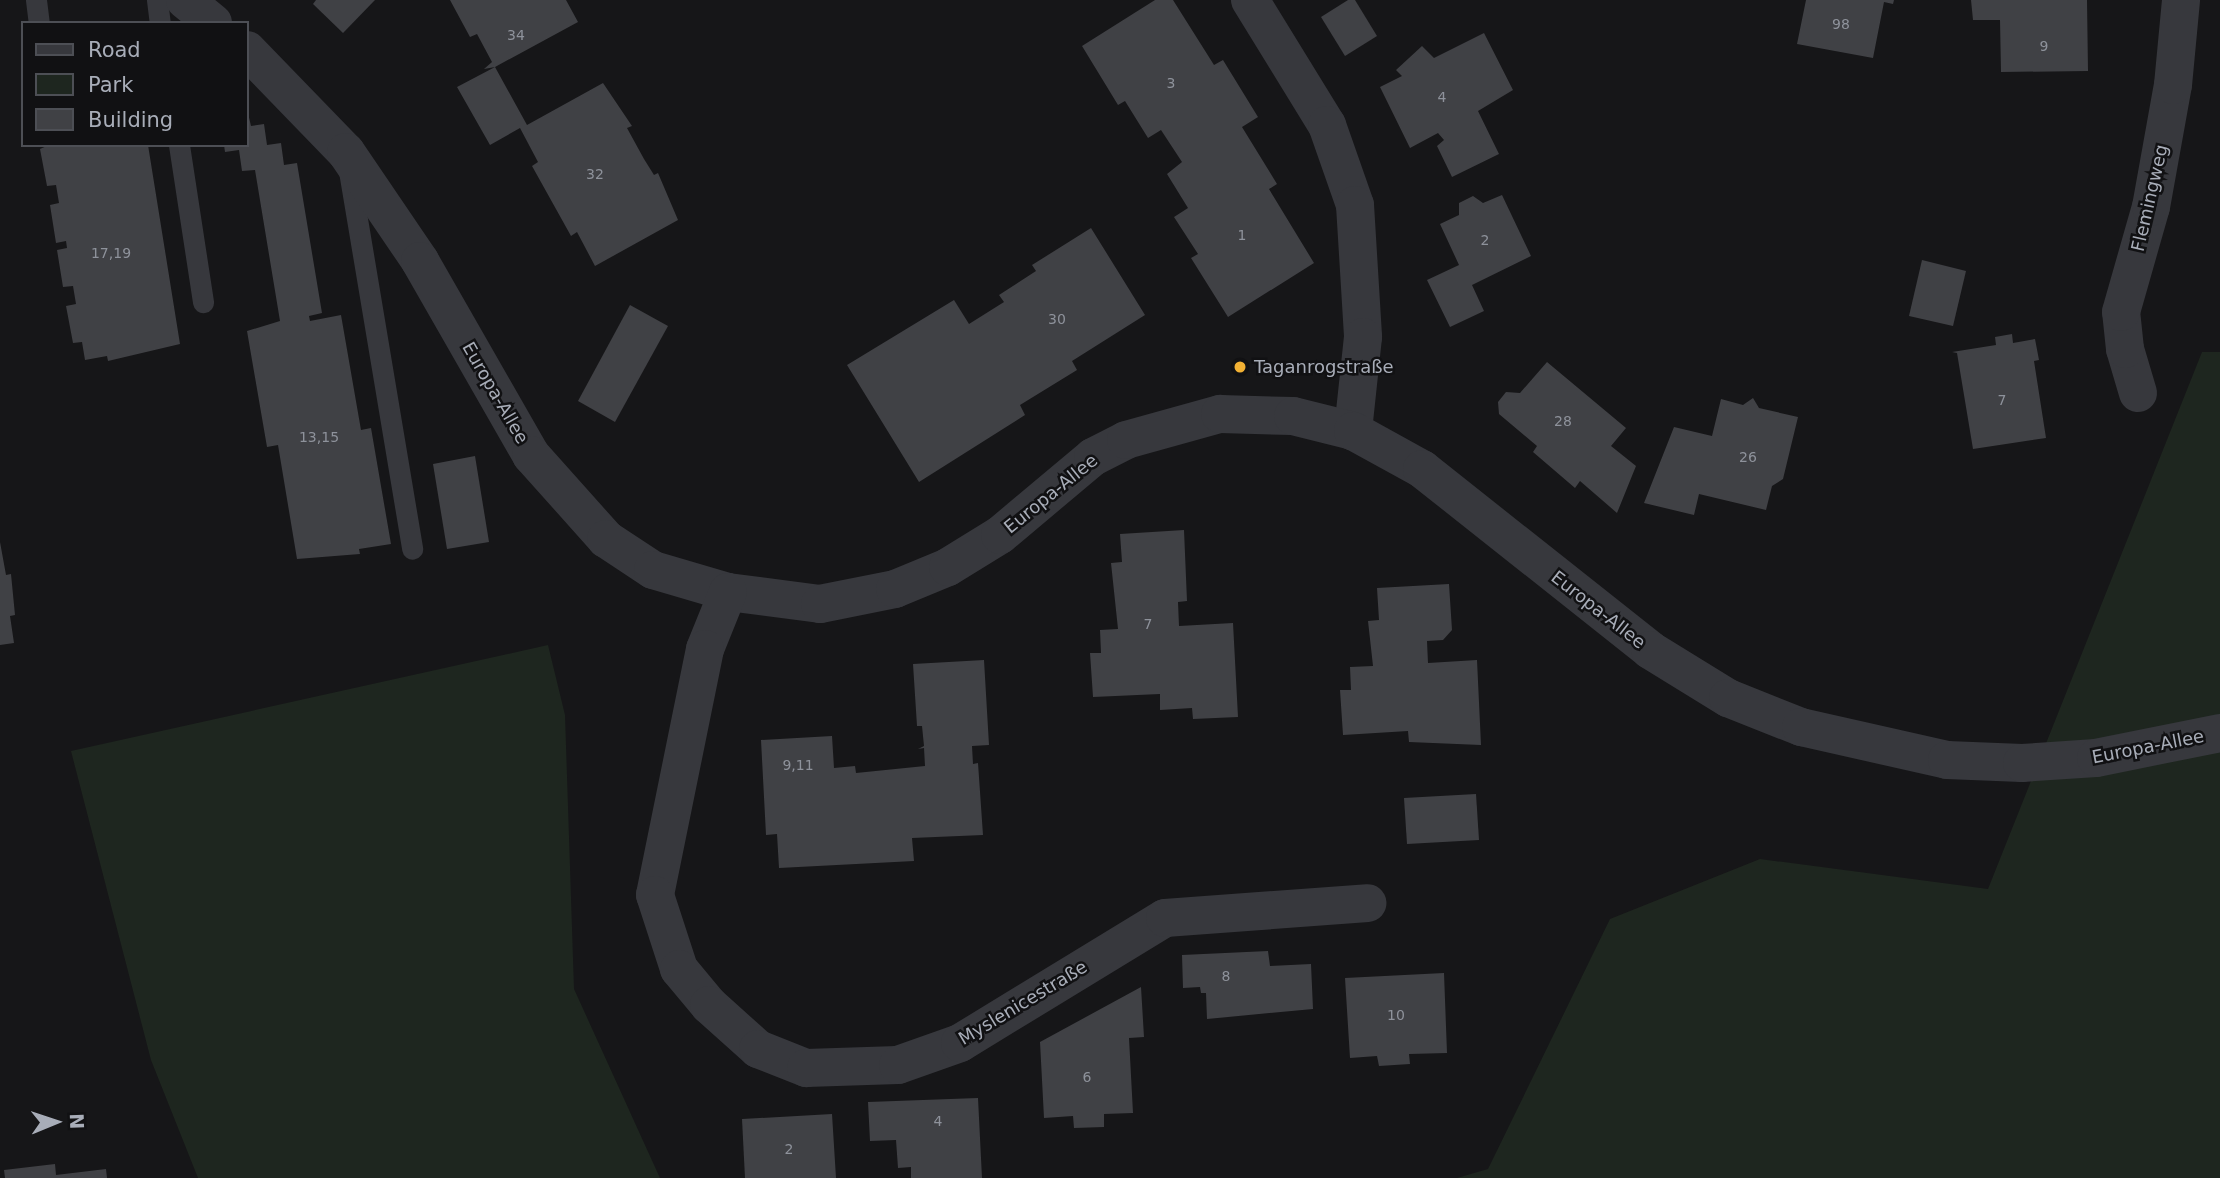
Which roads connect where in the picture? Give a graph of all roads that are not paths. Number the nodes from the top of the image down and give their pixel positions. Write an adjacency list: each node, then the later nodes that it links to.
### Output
1 (36, 0): 6 (lane)
2 (157, 0): 7 (lane)
3 (185, 0): 8 (street)
4 (1250, 0): 14 (street)
5 (2181, 0): 13 (street, Flemingweg)
6 (39, 21)
7 (160, 21)
8 (211, 21)
9 (248, 51): 11 (street, Europa-Allee)
10 (179, 147): 12 (lane)
11 (346, 152): 15 (lane); 16 (street, Europa-Allee)
12 (204, 302)
13 (2138, 393)
14 (1353, 431): 16 (street, Europa-Allee); 17 (street, Europa-Allee)
15 (412, 548)
16 (728, 592): 18 (street, Myslenicestraße)
17 (2220, 733)
18 (1367, 903)

